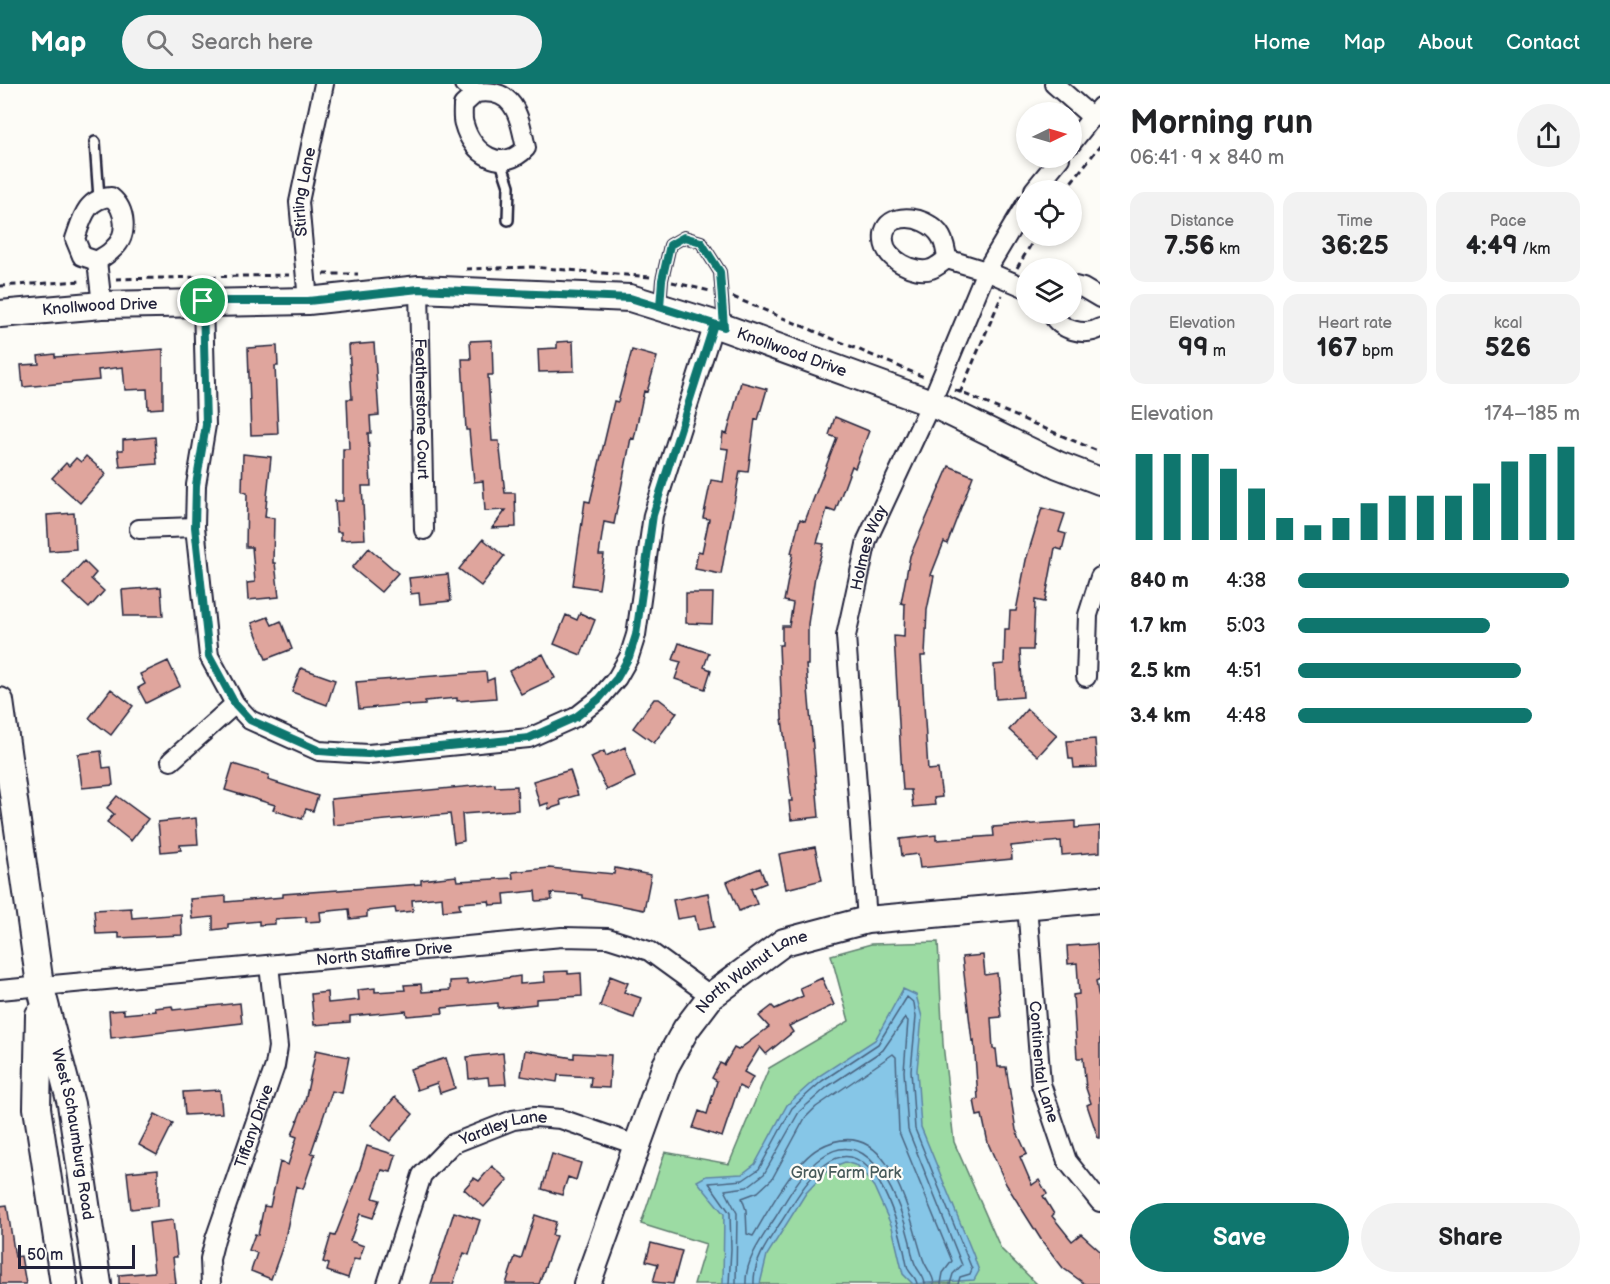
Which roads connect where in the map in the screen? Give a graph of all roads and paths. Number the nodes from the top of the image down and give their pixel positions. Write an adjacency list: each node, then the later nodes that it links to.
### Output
1 (324, 84): 24 (street, Stirling Lane)
2 (1054, 84): 4 (street)
3 (470, 89): 8 (street); 8 (street)
4 (1096, 112): 5 (street)
5 (1082, 130)
6 (95, 142): 12 (lane)
7 (1100, 146): 11 (path)
8 (501, 162): 13 (lane)
9 (1052, 168): 10 (street)
10 (1042, 180)
11 (1073, 180)
12 (99, 198): 16 (street); 16 (street)
13 (508, 220)
14 (1016, 221): 17 (street, Holmes Way)
15 (947, 259): 17 (street)
16 (97, 261): 25 (street)
17 (986, 271): 18 (street); 31 (street, Holmes Way)
18 (1016, 284)
19 (1016, 287): 32 (path)
20 (1082, 288): 22 (street)
21 (419, 289): 24 (street, Knollwood Drive); 26 (street, Knollwood Drive); 36 (street, Featherstone Court)
22 (1100, 298)
23 (203, 301): 24 (street, Knollwood Drive); 25 (street, Knollwood Drive); 34 (street)
24 (308, 301)
25 (102, 305): 27 (street, Knollwood Drive)
26 (660, 307): 29 (street, Knollwood Drive); 29 (lane)
27 (0, 314)
28 (1061, 324): 30 (street)
29 (719, 326): 31 (street, Knollwood Drive); 40 (street)
30 (1100, 328)
31 (932, 403): 33 (street, Knollwood Drive); 44 (street, Holmes Way)
32 (1100, 452)
33 (1100, 481)
34 (195, 527): 35 (street); 40 (street)
35 (139, 529)
36 (424, 530)
37 (1100, 577): 38 (street)
38 (1086, 677)
39 (0, 701): 46 (street, West Schaumburg Road)
40 (235, 704): 41 (street)
41 (171, 761)
42 (1100, 899): 43 (street, North Walnut Lane)
43 (1027, 906): 44 (street, North Walnut Lane); 50 (street, Continental Lane)
44 (867, 920): 48 (street, North Walnut Lane)
45 (269, 965): 46 (street, North Staffire Drive); 48 (street, North Staffire Drive); 53 (street, Tiffany Drive)
46 (40, 985): 47 (street, North Staffire Drive); 51 (street, West Schaumburg Road); 52 (street, West Schaumburg Road)
47 (0, 990)
48 (711, 996): 49 (street, North Walnut Lane)
49 (636, 1145): 54 (street, Yardley Lane); 55 (street, North Walnut Lane)
50 (1100, 1202)
51 (64, 1284)
52 (98, 1284)
53 (211, 1284)
54 (387, 1284)
55 (587, 1284)

